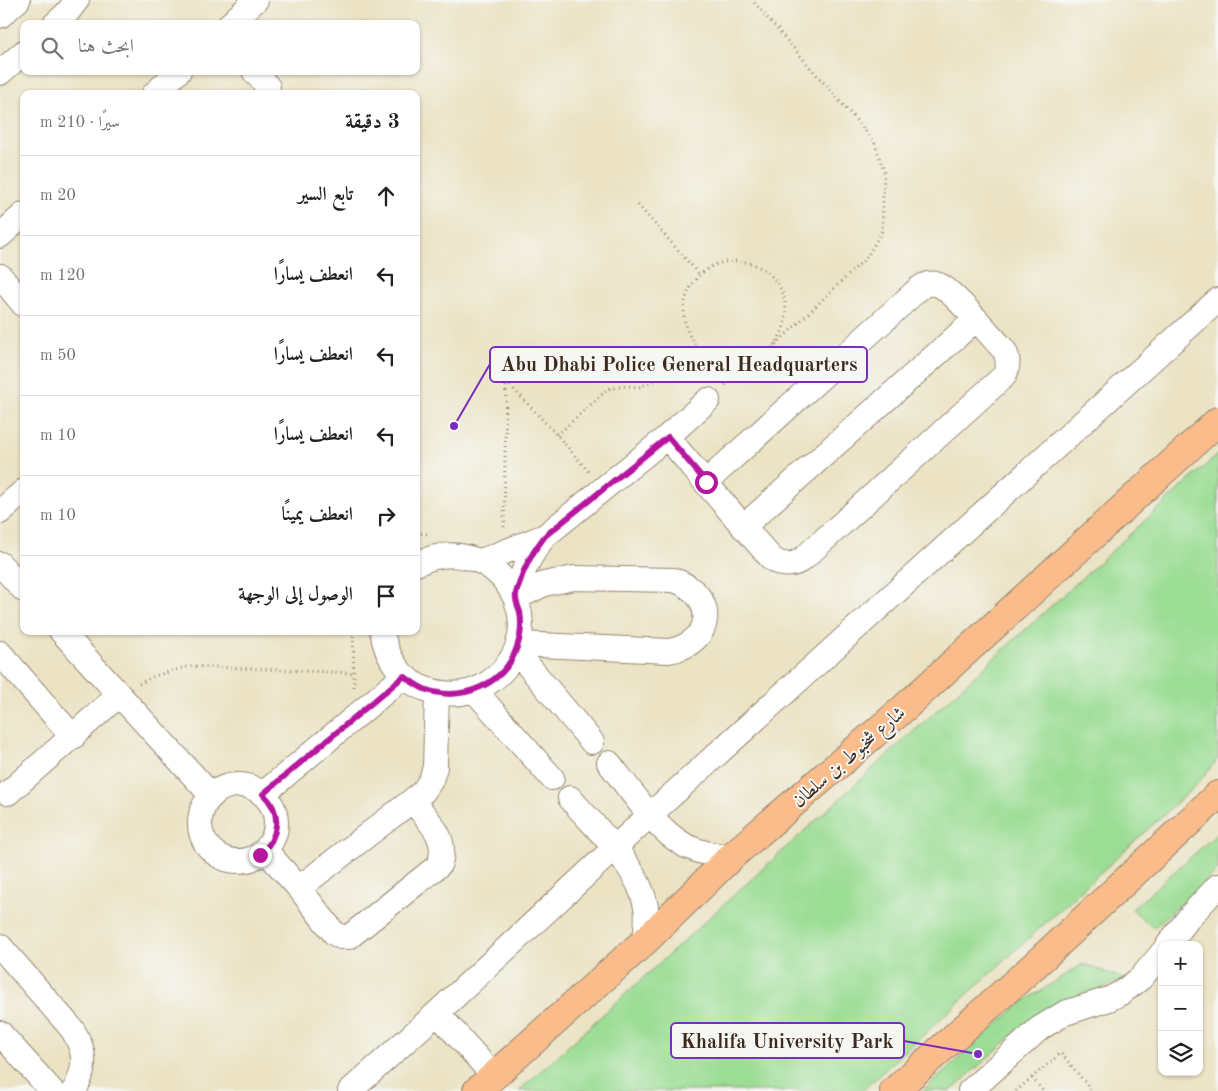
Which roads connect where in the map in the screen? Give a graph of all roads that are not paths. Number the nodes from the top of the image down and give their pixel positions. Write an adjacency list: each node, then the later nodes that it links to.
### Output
1 (18, 0): 4 (street)
2 (77, 0): 5 (street)
3 (254, 1): 6 (street)
4 (0, 16)
5 (59, 20)
6 (234, 20)
7 (20, 56): 8 (street)
8 (0, 73)
9 (175, 75): 10 (street)
10 (158, 90)
11 (20, 218): 12 (street)
12 (0, 236)
13 (0, 276): 14 (street)
14 (20, 300)
15 (1218, 300): 48 (street)
16 (975, 320): 20 (street); 23 (street); 23 (street)
17 (708, 400): 19 (street)
18 (1217, 424): 51 (main road, شارع شخبوط بن سلطان)
19 (668, 437): 20 (street); 24 (street)
20 (706, 482): 23 (street)
21 (20, 494): 22 (street)
22 (0, 512)
23 (743, 526)
24 (545, 536): 25 (street); 29 (street)
25 (481, 561): 26 (street); 29 (street)
26 (420, 562)
27 (0, 564): 28 (street)
28 (20, 586)
29 (516, 597): 32 (street); 32 (street)
30 (65, 635): 37 (street)
31 (382, 635): 34 (street)
32 (517, 648): 35 (street); 39 (street)
33 (0, 653): 38 (street)
34 (404, 676): 36 (street); 43 (street)
35 (474, 690): 36 (street); 41 (street)
36 (437, 692): 47 (street)
37 (119, 695): 38 (street); 45 (street)
38 (74, 737): 42 (street)
39 (592, 742)
40 (609, 763): 48 (street)
41 (552, 778)
42 (8, 793)
43 (263, 794): 45 (street); 50 (street)
44 (1218, 795): 64 (main road)
45 (212, 796): 50 (street)
46 (570, 798): 49 (street)
47 (413, 801): 53 (street); 53 (street)
48 (651, 814): 49 (street); 51 (street)
49 (614, 849): 54 (street); 58 (street)
50 (266, 850): 53 (street)
51 (732, 856): 54 (main road, شارع شخبوط بن سلطان)
52 (1218, 886): 55 (street)
53 (299, 888)
54 (645, 941): 60 (main road, شارع شخبوط بن سلطان)
55 (1171, 941)
56 (0, 946): 62 (street)
57 (1158, 958): 65 (street)
58 (437, 1013): 60 (street); 63 (street)
59 (0, 1033): 61 (street)
60 (485, 1084)
61 (52, 1091)
62 (74, 1091)
63 (350, 1091)
64 (894, 1091)
65 (970, 1091)

